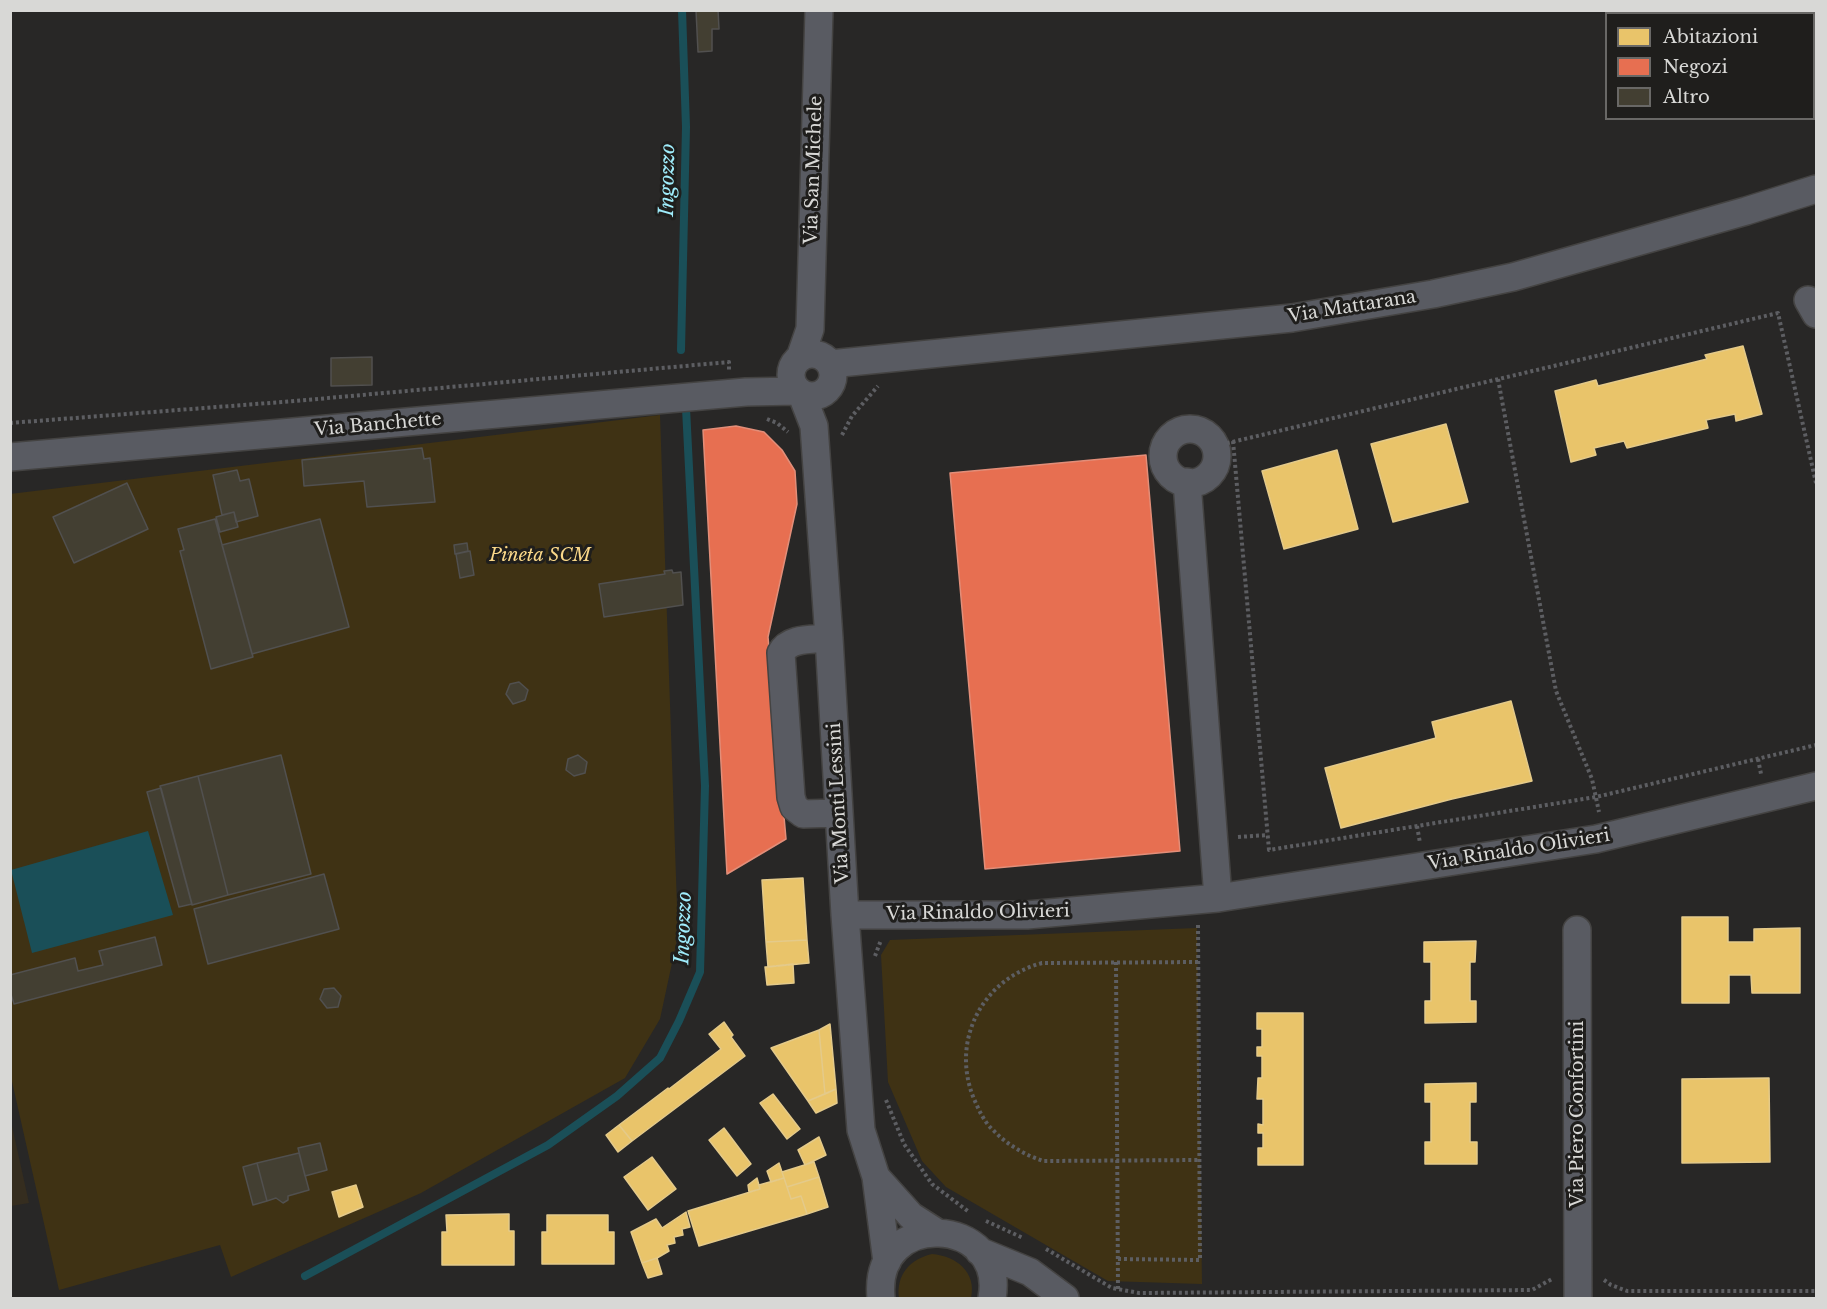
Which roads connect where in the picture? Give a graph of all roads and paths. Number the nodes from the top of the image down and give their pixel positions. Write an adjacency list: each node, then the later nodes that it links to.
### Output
1 (819, 10): 4 (street, Via San Michele)
2 (1816, 189): 3 (street, Via Mattarana)
3 (875, 359): 4 (street, Via Mattarana); 6 (path)
4 (812, 376): 8 (street, Via Banchette); 11 (street, Via Monti Lessini)
5 (1498, 379): 7 (path); 10 (path); 14 (path)
6 (838, 441)
7 (1224, 443): 9 (street); 9 (street); 14 (path)
8 (10, 457)
9 (1187, 482): 17 (street)
10 (1816, 483)
11 (829, 638): 15 (street, Via Monti Lessini); 15 (street)
12 (1816, 745): 14 (path)
13 (1816, 786): 16 (street, Via Rinaldo Olivieri)
14 (1596, 797): 16 (path)
15 (839, 813): 18 (street, Via Monti Lessini)
16 (1605, 837): 17 (street, Via Rinaldo Olivieri)
17 (1208, 898): 18 (street, Via Rinaldo Olivieri); 23 (path)
18 (845, 915): 27 (street, Via Monti Lessini)
19 (1577, 930): 35 (street, Via Piero Confortini)
20 (882, 938): 21 (path)
21 (873, 959)
22 (1116, 962): 23 (path); 25 (path); 25 (path)
23 (1198, 962): 26 (path)
24 (883, 1091): 28 (path)
25 (1117, 1160): 26 (path); 34 (path)
26 (1199, 1160): 34 (path)
27 (876, 1177): 30 (street, Via Monti Lessini); 36 (street, Via Monti Lessini)
28 (970, 1213)
29 (980, 1218): 31 (path)
30 (936, 1232): 33 (street); 36 (street)
31 (1023, 1238)
32 (1045, 1249): 37 (path)
33 (979, 1251): 39 (street); 40 (street)
34 (1118, 1259): 37 (path)
35 (1578, 1264): 37 (path); 38 (path); 41 (street, Via Piero Confortini)
36 (878, 1285)
37 (1118, 1289)
38 (1816, 1291)
39 (992, 1299)
40 (1065, 1299)
41 (1578, 1299)

